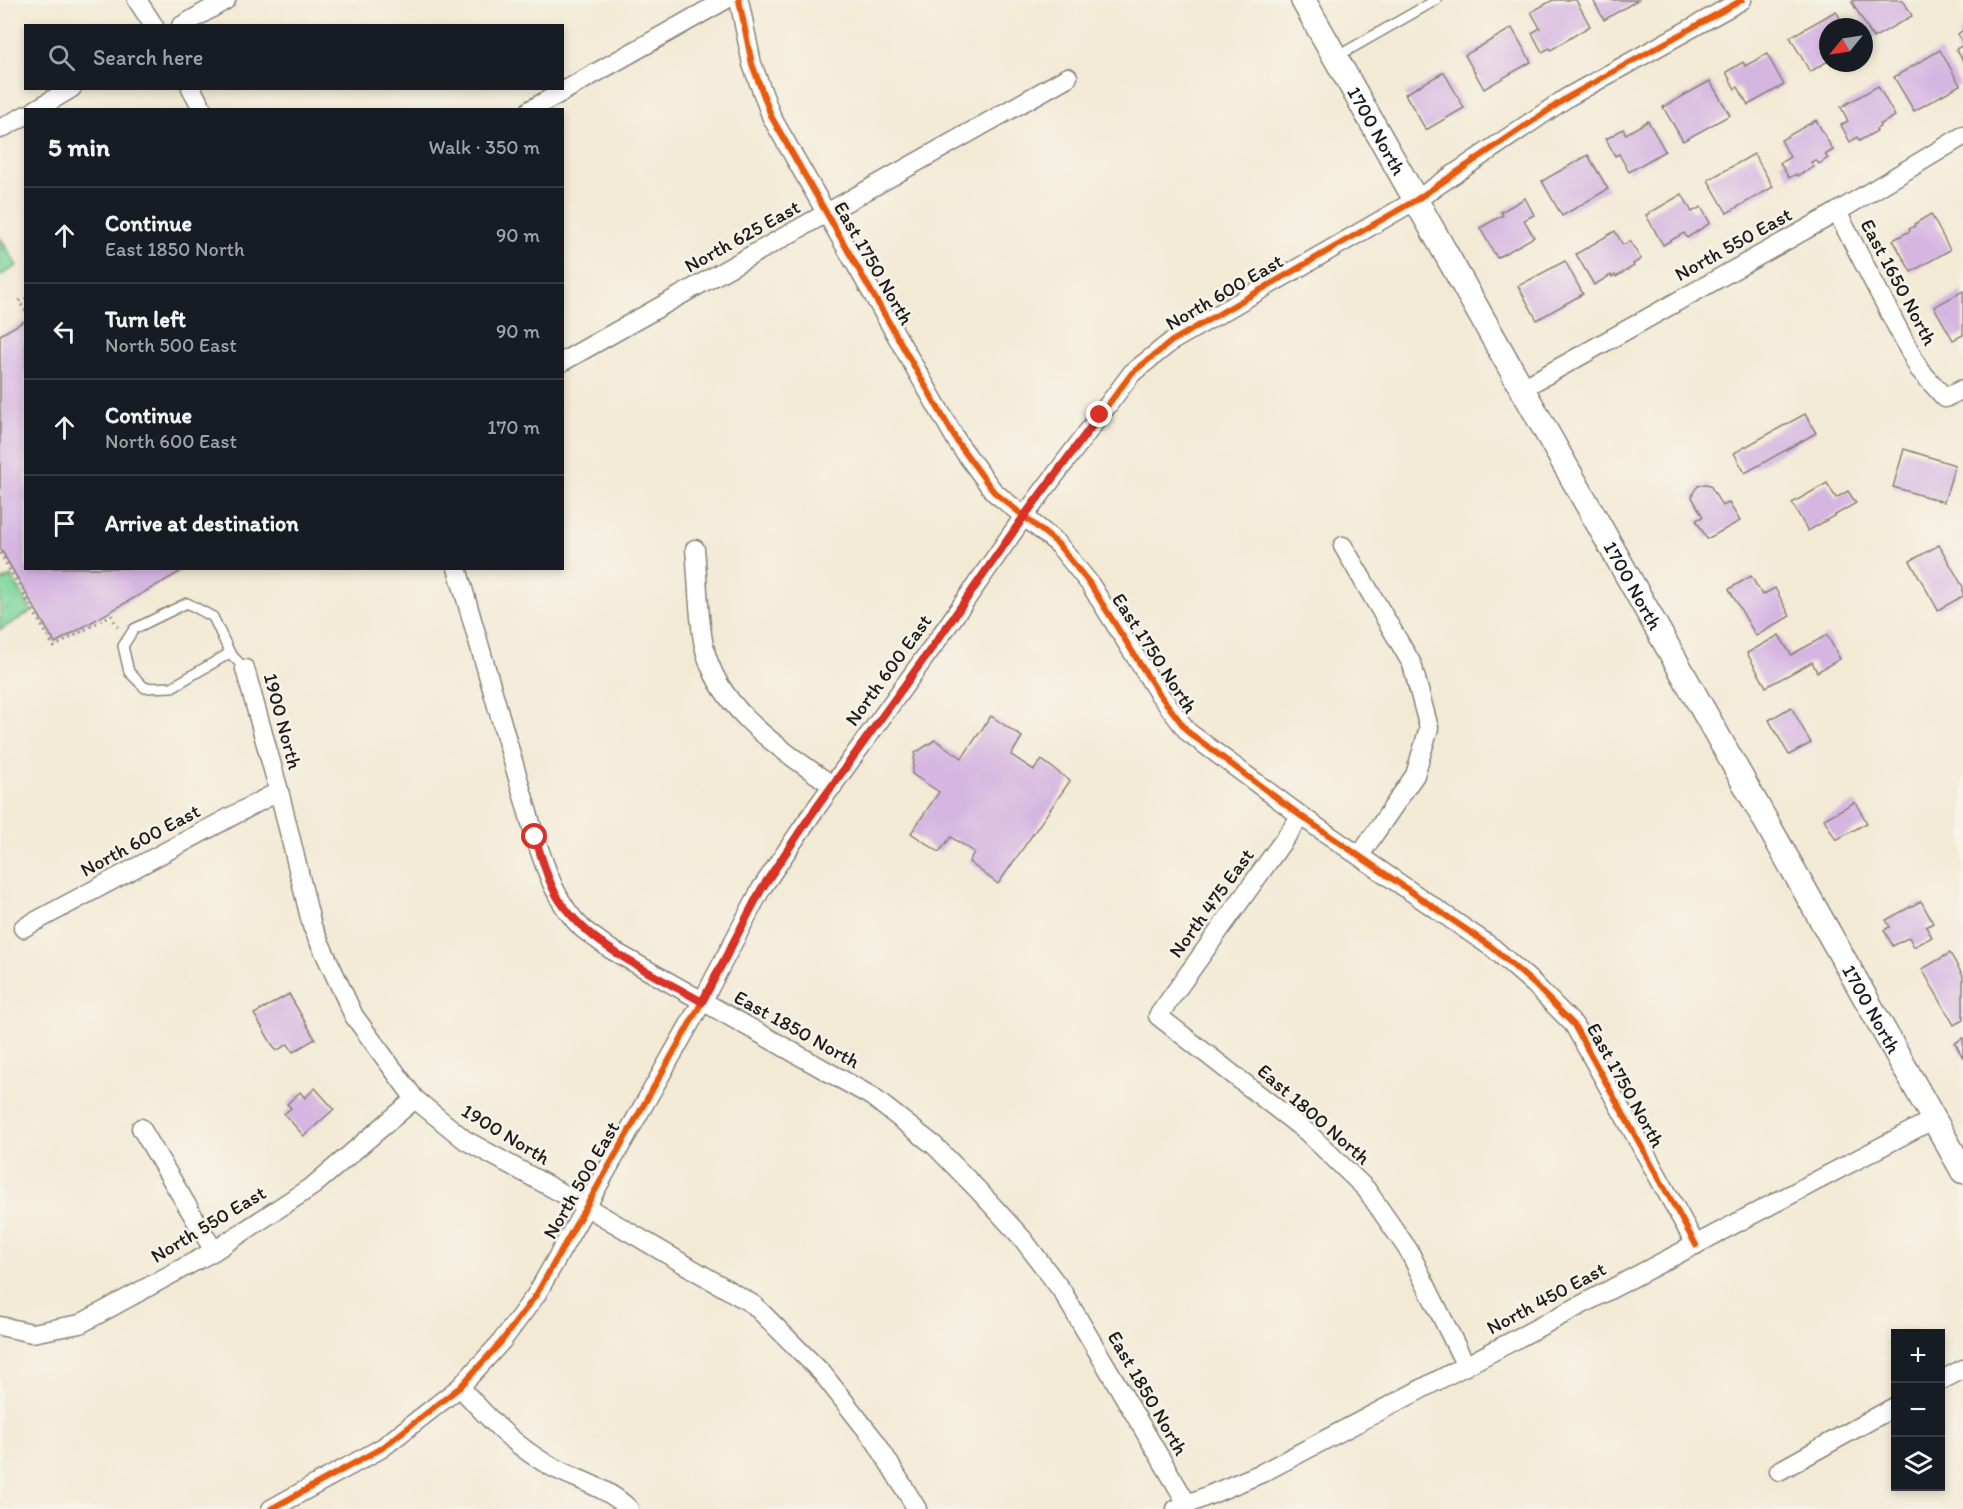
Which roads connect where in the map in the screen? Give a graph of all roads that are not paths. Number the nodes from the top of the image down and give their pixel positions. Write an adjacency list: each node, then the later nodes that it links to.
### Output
1 (137, 0): 8 (street)
2 (226, 0): 9 (street)
3 (726, 0): 16 (street)
4 (739, 0): 22 (street, East 1750 North)
5 (1303, 0): 10 (street, 1700 North)
6 (1436, 0): 10 (lane)
7 (1742, 0): 20 (street, North 600 East)
8 (153, 24)
9 (184, 24)
10 (1336, 57): 20 (street, 1700 North)
11 (1068, 77): 22 (street, North 625 East)
12 (69, 90): 14 (street)
13 (192, 90): 15 (street)
14 (38, 108)
15 (202, 108)
16 (534, 108)
17 (24, 116): 18 (street)
18 (0, 129)
19 (1963, 136): 21 (street, North 550 East)
20 (1416, 200): 24 (street, 1700 North); 26 (street, North 600 East)
21 (1837, 212): 24 (street, North 550 East); 25 (street, East 1650 North)
22 (827, 213): 23 (street, North 625 East); 26 (street, East 1750 North)
23 (564, 361)
24 (1523, 388): 40 (street, 1700 North)
25 (1963, 389)
26 (1025, 515): 32 (street, North 600 East); 34 (street, East 1750 North)
27 (1343, 546): 35 (street)
28 (695, 549): 32 (street)
29 (458, 570): 37 (street, East 1850 North)
30 (230, 653): 30 (lane); 31 (lane)
31 (245, 669): 33 (street, 1900 North)
32 (833, 786): 37 (street, North 500 East)
33 (279, 791): 36 (street, North 600 East); 39 (street, 1900 North)
34 (1301, 816): 35 (street, East 1750 North); 38 (street, North 475 East)
35 (1360, 855): 44 (street, East 1750 North)
36 (23, 928)
37 (702, 1002): 43 (street, North 500 East); 53 (street, East 1850 North)
38 (1158, 1016): 47 (street, East 1800 North)
39 (415, 1099): 43 (street, 1900 North); 45 (street, North 550 East)
40 (1934, 1119): 42 (street, 1700 North); 44 (street, North 450 East)
41 (141, 1128): 45 (street)
42 (1963, 1171)
43 (585, 1206): 50 (street, North 500 East); 56 (street, 1900 North)
44 (1696, 1245): 47 (street, North 450 East)
45 (213, 1251): 46 (street, North 550 East)
46 (0, 1326)
47 (1466, 1366): 53 (street, North 450 East)
48 (1963, 1369): 49 (street)
49 (1945, 1380)
50 (460, 1387): 54 (street, North 500 East); 55 (street)
51 (1891, 1409): 52 (street)
52 (1779, 1471)
53 (1182, 1507)
54 (271, 1509)
55 (629, 1509)
56 (917, 1509)

